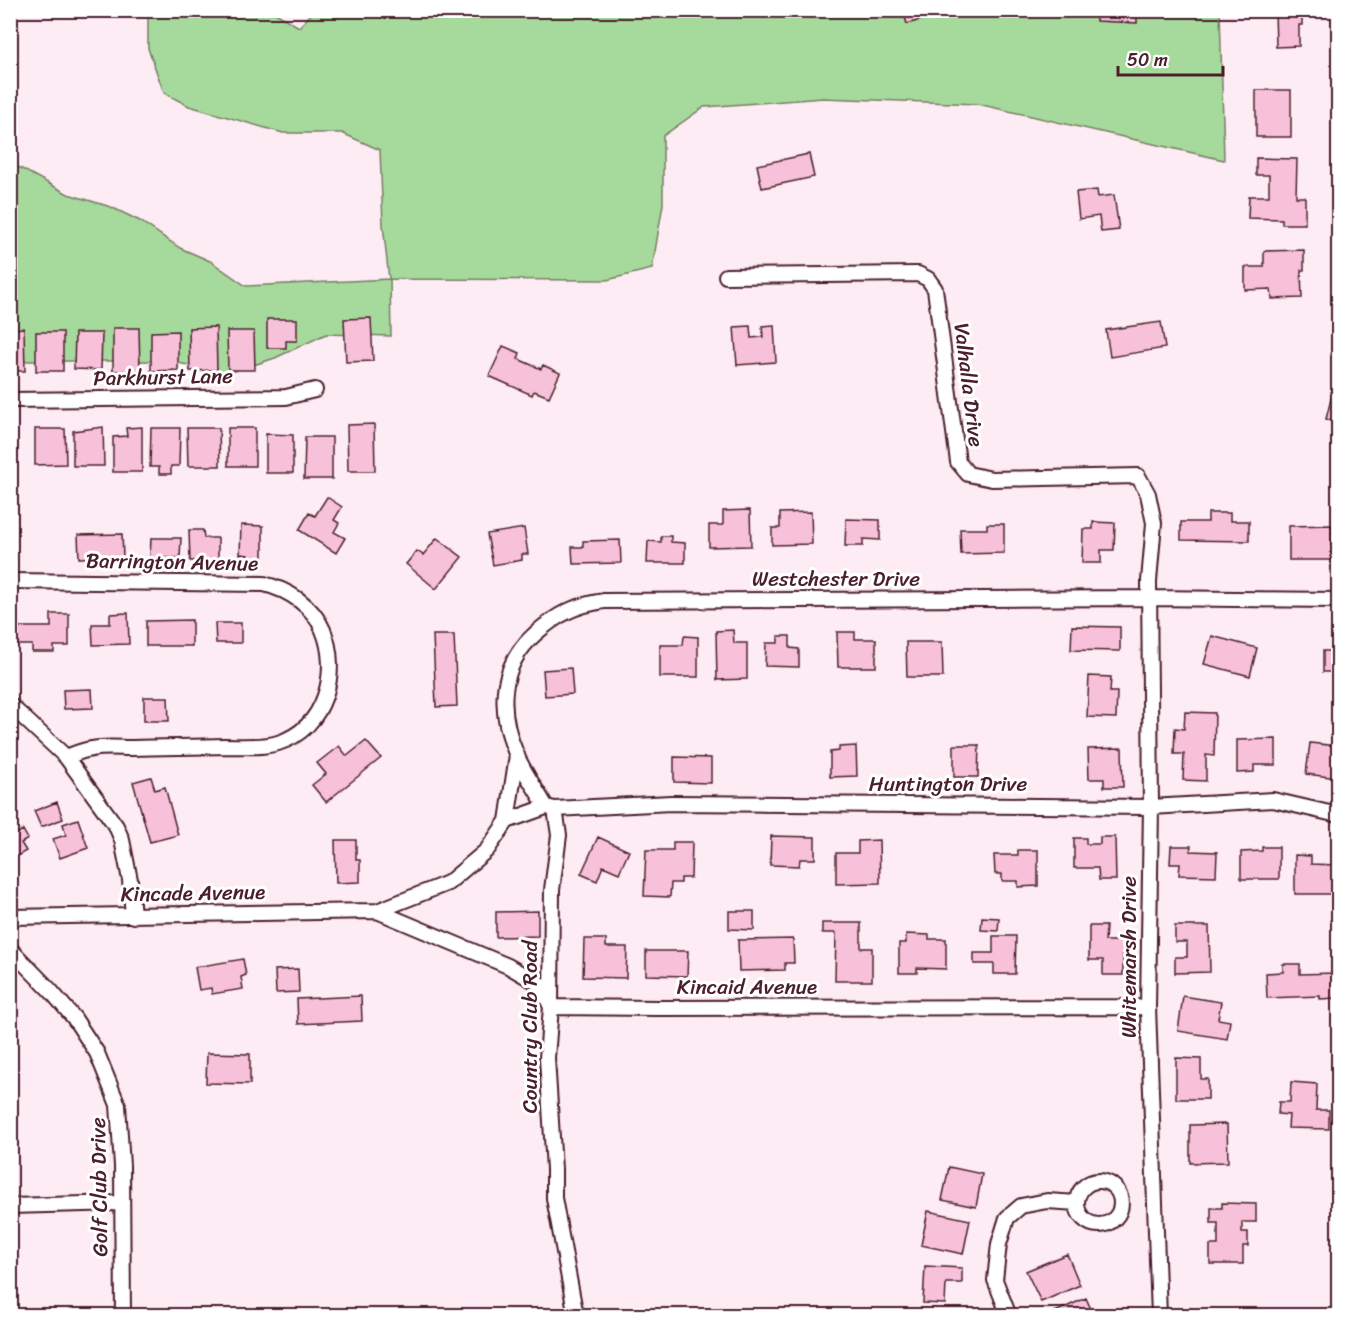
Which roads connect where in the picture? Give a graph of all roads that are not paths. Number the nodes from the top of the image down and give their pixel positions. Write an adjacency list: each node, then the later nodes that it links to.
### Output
1 (726, 276): 5 (street, Valhalla Drive)
2 (315, 390): 3 (street, Parkhurst Lane)
3 (10, 400)
4 (10, 581): 9 (street, Barrington Avenue)
5 (1149, 598): 6 (street, Westchester Drive); 8 (street, Westchester Drive); 10 (street, Whitemarsh Drive)
6 (1338, 600)
7 (10, 705): 9 (street)
8 (517, 755): 11 (street, Westchester Drive); 13 (street)
9 (66, 757): 16 (street)
10 (1151, 807): 11 (street, Huntington Drive); 12 (street, Huntington Drive); 19 (street, Whitemarsh Drive)
11 (551, 808): 13 (street, Huntington Drive); 18 (street, Country Club Road)
12 (1338, 815)
13 (507, 821): 14 (street)
14 (377, 911): 16 (street, Kincade Avenue); 18 (street)
15 (10, 916): 16 (street, Kincade Avenue)
16 (133, 916)
17 (10, 950): 20 (street, Golf Club Drive)
18 (551, 1007): 19 (street, Kincaid Avenue); 24 (street, Country Club Road)
19 (1148, 1007): 26 (street, Whitemarsh Drive)
20 (121, 1203): 22 (street); 23 (street, Golf Club Drive)
21 (1077, 1203): 25 (street)
22 (10, 1206)
23 (123, 1316)
24 (576, 1316)
25 (1009, 1316)
26 (1159, 1316)

